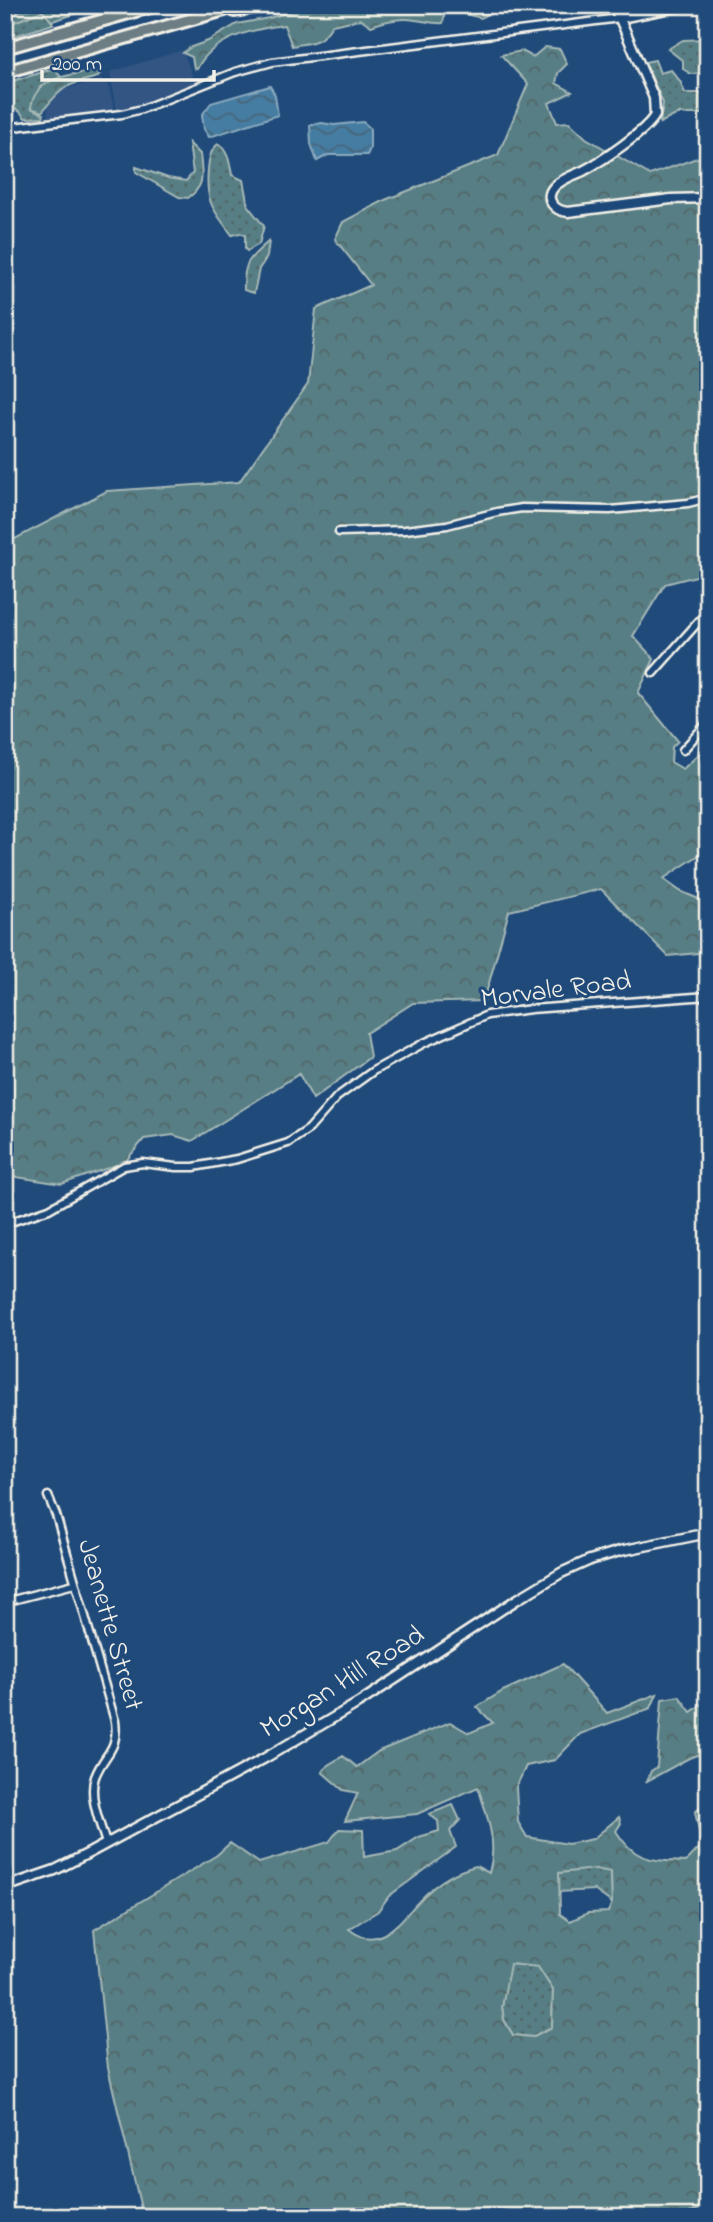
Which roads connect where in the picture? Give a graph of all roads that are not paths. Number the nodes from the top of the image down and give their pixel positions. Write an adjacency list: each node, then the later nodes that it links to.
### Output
1 (157, 5): 8 (highway)
2 (242, 5): 6 (highway)
3 (266, 5): 6 (highway)
4 (614, 5): 7 (main road)
5 (686, 5): 7 (main road)
6 (205, 16): 9 (highway)
7 (620, 19): 10 (street); 11 (main road)
8 (5, 48)
9 (5, 72)
10 (5, 128)
11 (708, 198)
12 (708, 498): 13 (street)
13 (339, 532)
14 (708, 611): 15 (street)
15 (653, 673)
16 (708, 722): 17 (street)
17 (683, 750)
18 (708, 996): 19 (street, Morvale Road)
19 (5, 1224)
20 (48, 1496): 22 (street, Jeanette Street)
21 (708, 1533): 24 (main road, Morgan Hill Road)
22 (74, 1584): 23 (street); 24 (street, Jeanette Street)
23 (5, 1602)
24 (106, 1844): 25 (main road, Morgan Hill Road)
25 (5, 1887)

